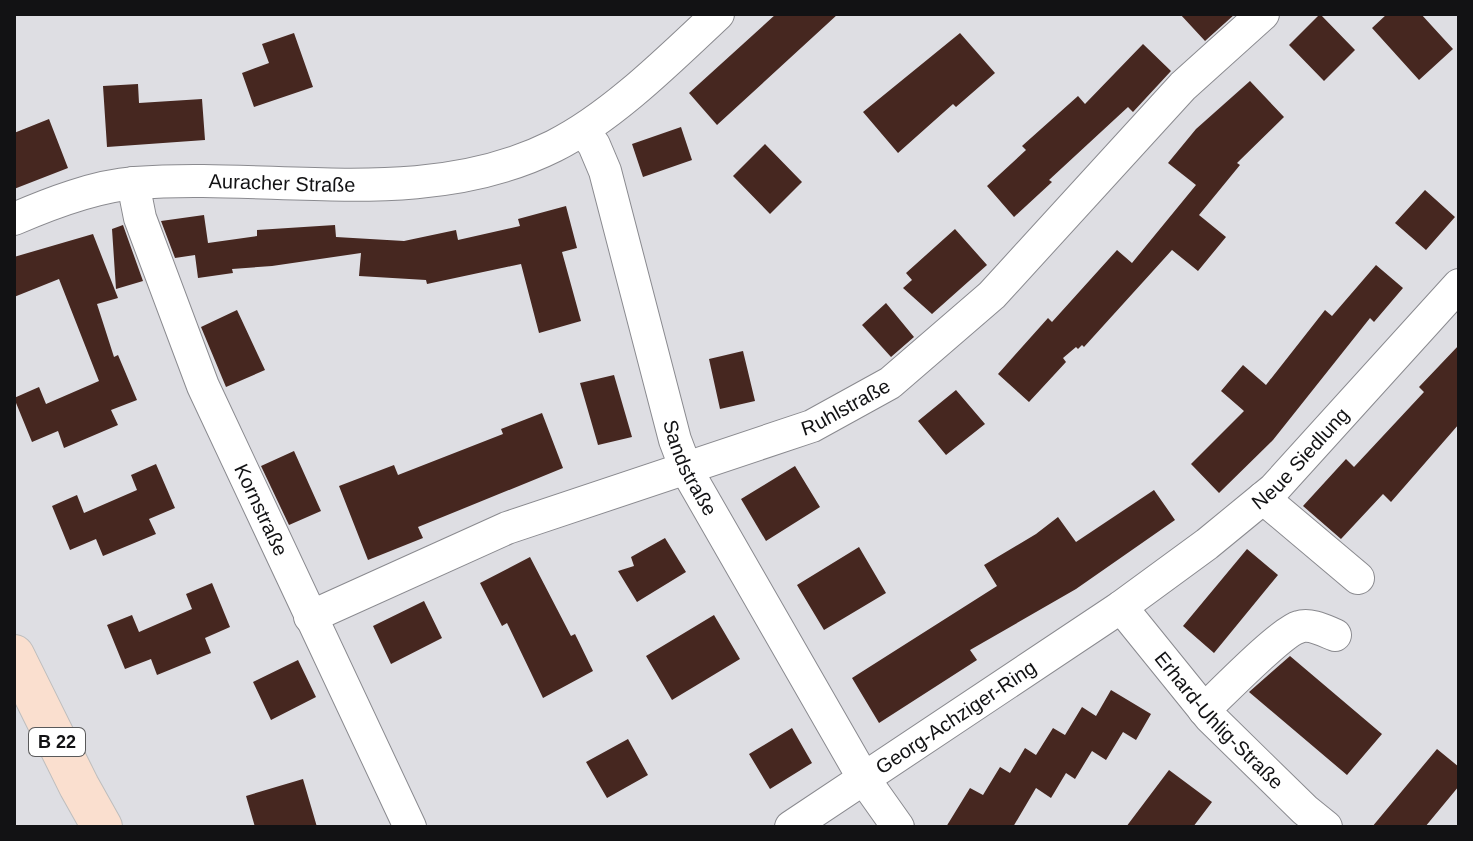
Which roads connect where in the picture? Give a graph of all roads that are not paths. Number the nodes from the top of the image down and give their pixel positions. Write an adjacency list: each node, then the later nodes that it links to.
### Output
1 (718, 14): 3 (street, Auracher Straße)
2 (1263, 14): 7 (street, Ruhlstraße)
3 (583, 130): 4 (street, Auracher Straße); 7 (street, Sandstraße)
4 (133, 183): 5 (street, Auracher Straße); 11 (street, Kornstraße)
5 (14, 219)
6 (1459, 285): 8 (street, Neue Siedlung)
7 (686, 469): 11 (street, Ruhlstraße); 15 (street, Sandstraße)
8 (1263, 498): 9 (street); 10 (street, Neue Siedlung)
9 (1358, 578)
10 (1121, 607): 14 (street, Erhard-Uhlig-Straße); 15 (street, Georg-Achziger-Ring)
11 (310, 617): 17 (street, Kornstraße)
12 (1335, 635): 14 (street)
13 (14, 655): 16 (main road, B 22)
14 (1204, 710): 20 (street, Erhard-Uhlig-Straße)
15 (864, 779): 18 (street, Georg-Achziger-Ring); 19 (street, Sandstraße)
16 (102, 827)
17 (410, 827)
18 (791, 827)
19 (898, 827)
20 (1326, 827)

